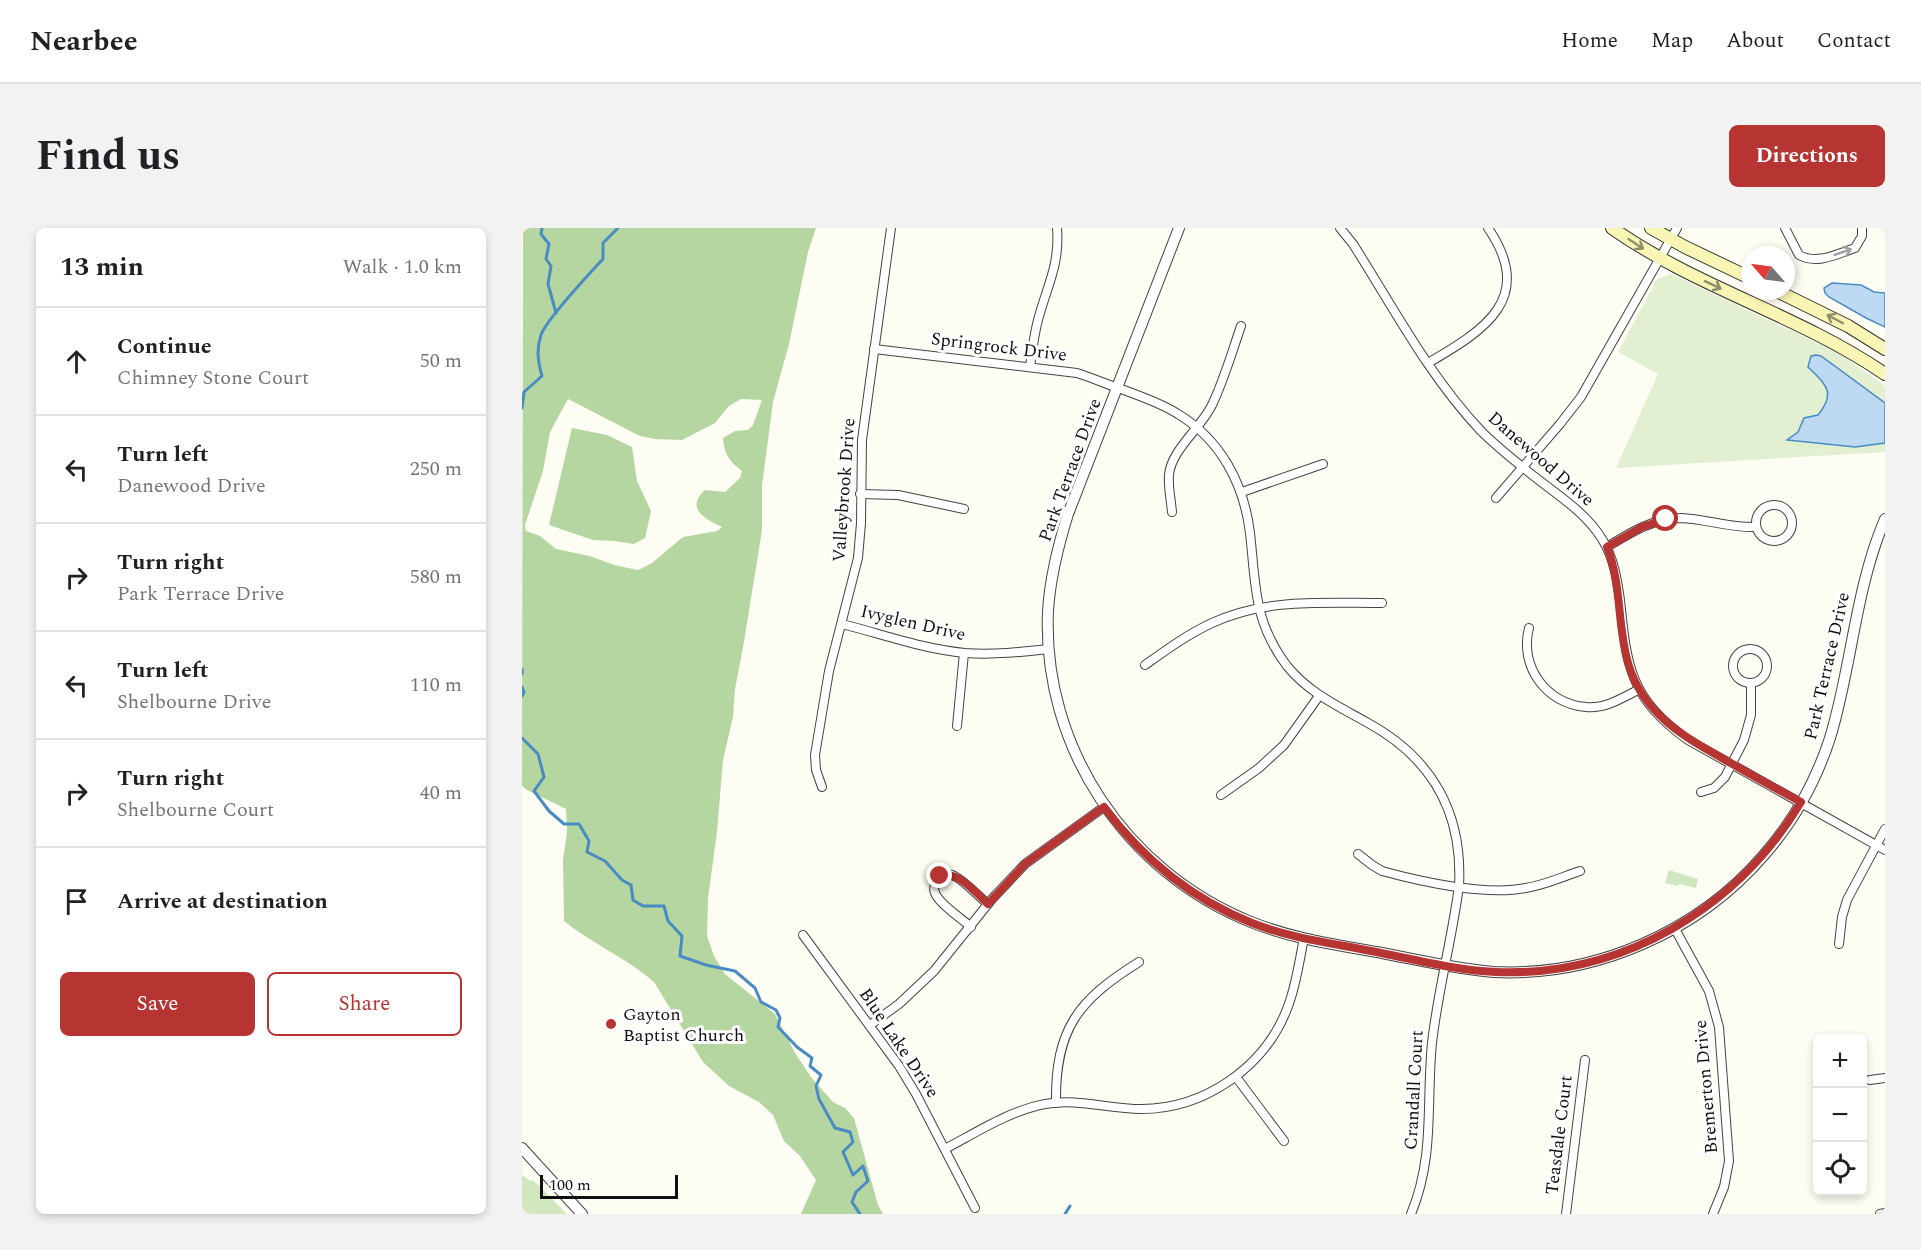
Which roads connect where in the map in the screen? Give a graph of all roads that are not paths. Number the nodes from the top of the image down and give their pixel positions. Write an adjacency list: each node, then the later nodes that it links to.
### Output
1 (891, 228): 16 (street, Valleybrook Drive)
2 (1057, 228): 19 (street)
3 (1179, 228): 21 (street, Park Terrace Drive)
4 (1340, 228): 18 (street, Danewood Drive)
5 (1488, 228): 18 (street)
6 (1612, 228): 12 (main road, one-way to 12)
7 (1651, 228): 11 (main road)
8 (1677, 228): 11 (street)
9 (1786, 228): 10 (street, one-way to 10)
10 (1862, 228)
11 (1671, 240): 12 (street); 13 (main road)
12 (1660, 259): 20 (main road, one-way to 20); 24 (street)
13 (1741, 274)
14 (1795, 300): 17 (main road, one-way to 14)
15 (1240, 326): 22 (street)
16 (874, 349): 19 (street, Springrock Drive); 26 (street, Valleybrook Drive)
17 (1885, 349)
18 (1428, 363): 24 (street, Danewood Drive)
19 (1030, 366): 21 (street, Springrock Drive)
20 (1885, 374)
21 (1117, 388): 22 (street, Springrock Drive); 37 (street, Park Terrace Drive)
22 (1197, 429): 25 (street, Springrock Drive); 29 (street)
23 (1323, 464): 25 (street)
24 (1522, 467): 27 (street); 32 (street, Danewood Drive)
25 (1242, 492): 34 (street, Springrock Drive)
26 (860, 494): 28 (street); 35 (street, Valleybrook Drive)
27 (1496, 498)
28 (964, 509)
29 (1172, 512)
30 (1885, 519): 48 (street, Park Terrace Drive)
31 (1756, 527): 31 (street); 32 (street)
32 (1607, 547): 41 (street, Danewood Drive)
33 (1382, 603): 34 (street)
34 (1259, 609): 39 (street); 42 (street, Springrock Drive)
35 (842, 624): 38 (street, Ivyglen Drive); 45 (street, Valleybrook Drive)
36 (1529, 627): 41 (street)
37 (1049, 649): 38 (street, Ivyglen Drive); 49 (street, Park Terrace Drive)
38 (964, 653): 43 (street)
39 (1145, 665)
40 (1751, 683): 40 (street); 44 (street)
41 (1638, 690): 44 (street, Danewood Drive)
42 (1319, 696): 47 (street); 55 (street, Crandall Court)
43 (957, 726)
44 (1732, 764): 46 (street); 48 (street, Danewood Drive)
45 (822, 787)
46 (1701, 792)
47 (1221, 795)
48 (1801, 802): 51 (street, Danewood Drive); 58 (street, Park Terrace Drive)
49 (1104, 807): 56 (street); 60 (street, Park Terrace Drive)
50 (1885, 829): 51 (street)
51 (1876, 845): 52 (street, Danewood Drive); 61 (street)
52 (1885, 850)
53 (1358, 854): 55 (street)
54 (1580, 871): 55 (street)
55 (1459, 886): 63 (street, Crandall Court)
56 (988, 904): 57 (street); 57 (street)
57 (971, 927): 64 (street)
58 (1675, 929): 63 (street, Park Terrace Drive); 78 (street, Bremerton Drive)
59 (803, 935): 64 (street, Blue Lake Drive)
60 (1304, 938): 63 (street, Park Terrace Drive); 66 (street)
61 (1839, 944)
62 (1139, 962): 69 (street)
63 (1445, 965): 76 (street, Crandall Court)
64 (870, 1025): 72 (street, Blue Lake Drive)
65 (1585, 1060): 77 (street, Teasdale Court)
66 (1236, 1077): 69 (street); 70 (street)
67 (1885, 1078): 68 (street)
68 (1870, 1080)
69 (1056, 1103): 72 (street)
70 (1284, 1141)
71 (522, 1148): 75 (street)
72 (945, 1149): 73 (street, Blue Lake Drive)
73 (975, 1208)
74 (1885, 1213): 79 (street)
75 (582, 1214)
76 (1411, 1214)
77 (1566, 1214)
78 (1713, 1214)
79 (1880, 1214)

